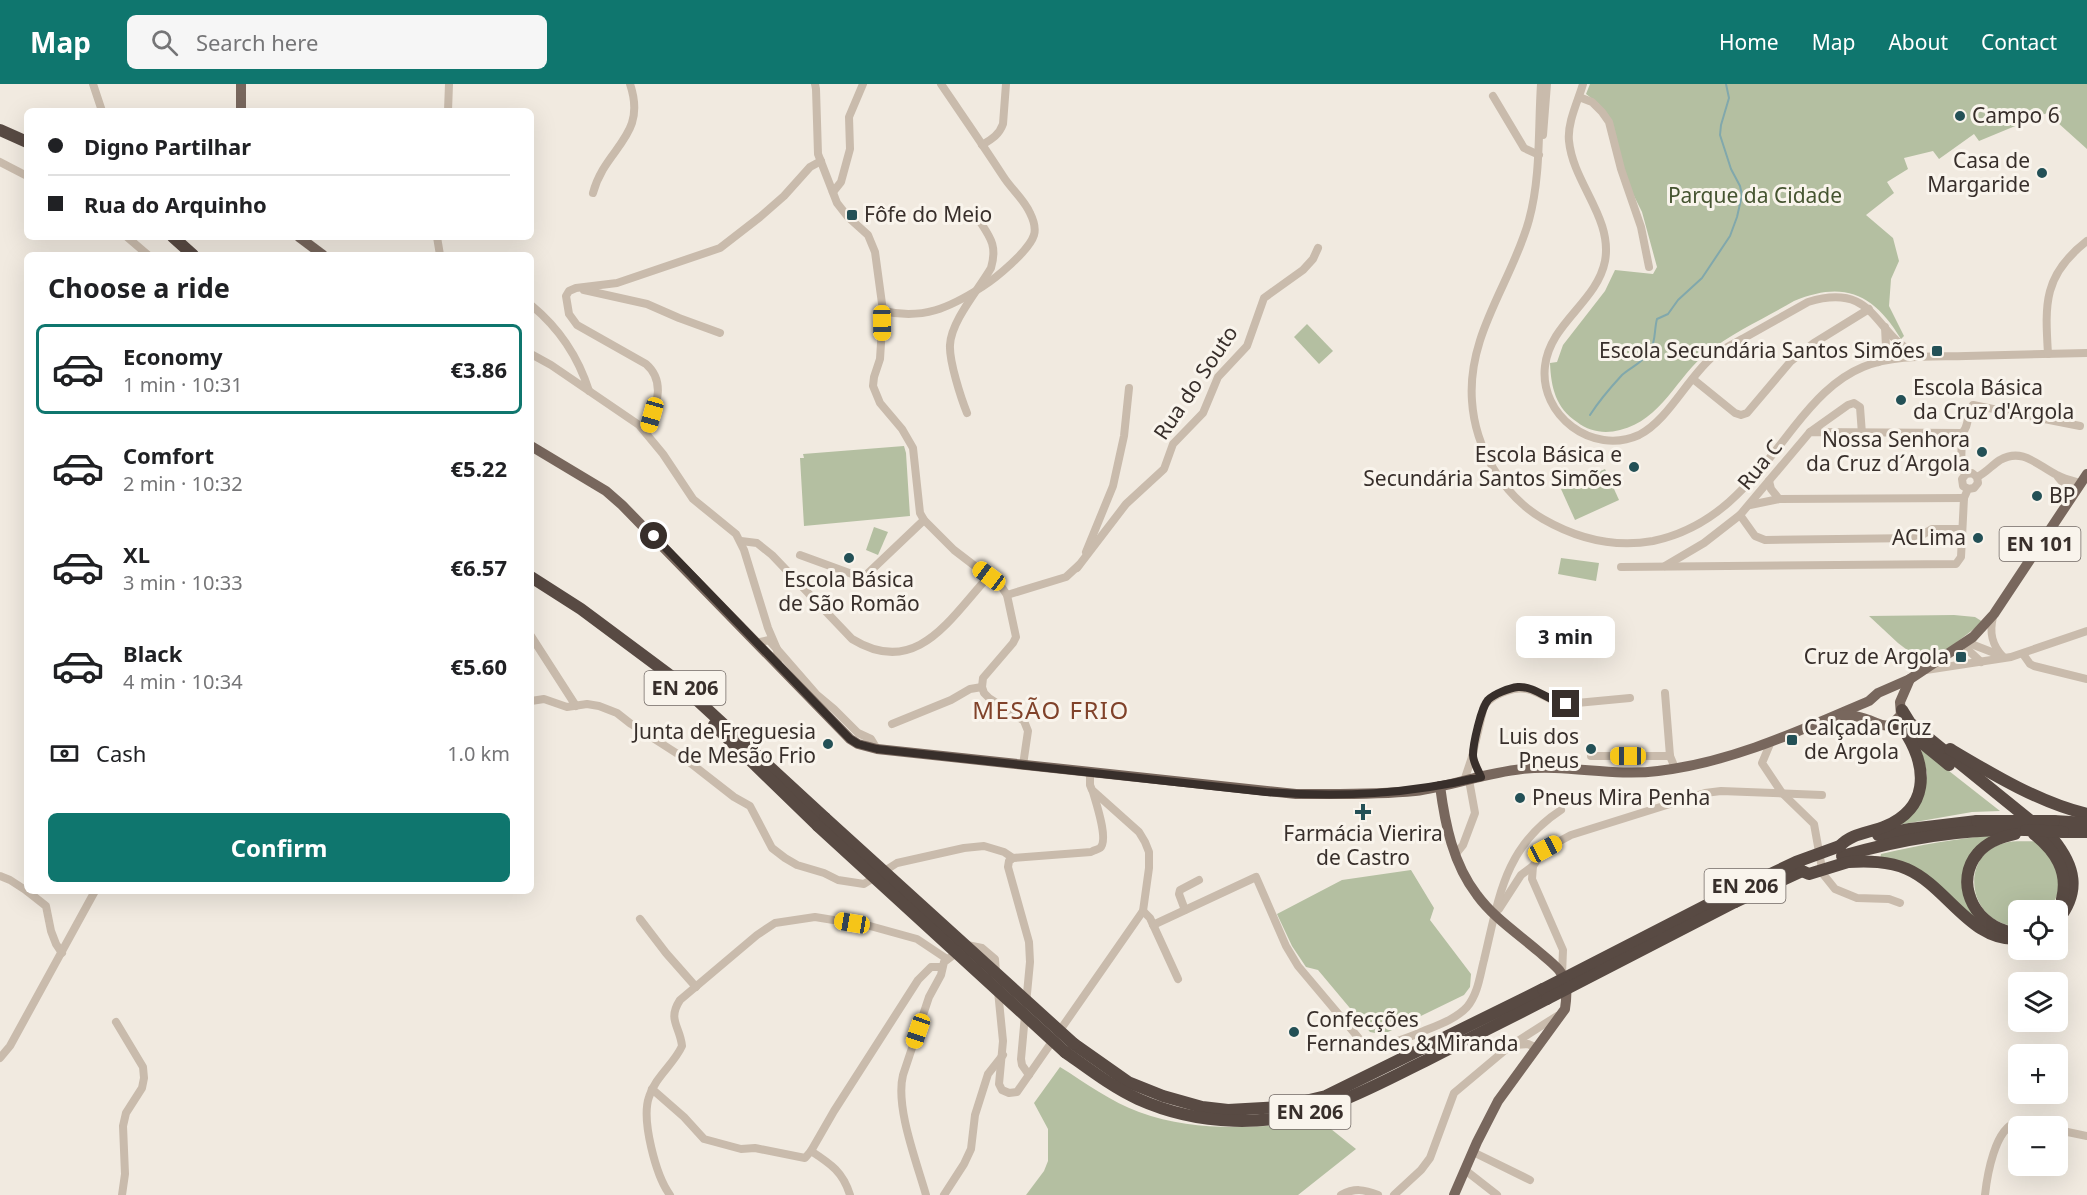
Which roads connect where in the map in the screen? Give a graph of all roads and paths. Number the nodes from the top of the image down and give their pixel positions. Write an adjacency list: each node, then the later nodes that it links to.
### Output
1 (93, 84): 14 (street)
2 (241, 84): 15 (main road)
3 (449, 84): 16 (street)
4 (630, 84): 27 (street)
5 (814, 84): 23 (street)
6 (863, 84): 26 (street)
7 (942, 84): 20 (street)
8 (1006, 84): 20 (street)
9 (1541, 84): 22 (street)
10 (1547, 84): 22 (street)
11 (1583, 84): 13 (street)
12 (1493, 96): 22 (street)
13 (1579, 98): 39 (street); 54 (street)
14 (101, 108)
15 (241, 108)
16 (448, 108)
17 (0, 130): 19 (highway)
18 (0, 136): 21 (highway)
19 (24, 141)
20 (982, 145): 41 (street)
21 (24, 146)
22 (1539, 155): 52 (street)
23 (821, 160): 26 (street); 40 (street)
24 (0, 162): 25 (street)
25 (24, 174)
26 (833, 192): 44 (street)
27 (593, 193)
28 (977, 217): 41 (street)
29 (130, 240): 35 (street)
30 (176, 240): 36 (highway)
31 (184, 240): 37 (highway)
32 (303, 240): 38 (main road)
33 (2087, 241): 49 (street)
34 (1318, 248): 81 (street, Rua do Souto)
35 (144, 252)
36 (190, 252)
37 (198, 252)
38 (319, 252)
39 (1649, 267)
40 (576, 288): 46 (street); 60 (street)
41 (980, 288): 44 (street); 57 (street)
42 (534, 308): 56 (street)
43 (1869, 309): 45 (street); 54 (street); 54 (street)
44 (883, 311): 75 (street)
45 (1884, 325): 47 (street); 52 (street)
46 (720, 333)
47 (1902, 345): 51 (street); 52 (street); 53 (street)
48 (2087, 353): 49 (street)
49 (2048, 354): 51 (street)
50 (534, 356): 56 (street)
51 (1925, 356): 53 (street)
52 (1883, 357): 53 (street)
53 (1901, 359)
54 (1693, 379)
55 (1129, 388): 81 (street)
56 (589, 391): 60 (street)
57 (967, 413)
58 (2080, 426): 61 (street)
59 (1810, 432): 62 (street, Rua C); 62 (street); 68 (street, Rua C)
60 (647, 433): 77 (street)
61 (1962, 433): 62 (street, Rua C); 64 (street)
62 (1862, 434)
63 (534, 448): 92 (main road, EN 101)
64 (1965, 474): 66 (street); 69 (street)
65 (2058, 476): 66 (street); 67 (street); 70 (street)
66 (1977, 477): 69 (street)
67 (2084, 479): 70 (main road, EN 101)
68 (1769, 481): 72 (street); 73 (street, Rua C)
69 (1968, 489): 71 (street)
70 (2073, 494): 86 (main road, EN 101)
71 (1964, 498): 72 (street); 76 (street)
72 (1779, 499): 73 (street)
73 (1750, 505): 74 (street, Rua C)
74 (1740, 515): 76 (street); 80 (street, Rua C)
75 (924, 520): 78 (street); 82 (street)
76 (1962, 529): 80 (street)
77 (741, 541): 82 (street); 87 (street)
78 (800, 555)
79 (1621, 567): 80 (street)
80 (1664, 567)
81 (1077, 568): 85 (street)
82 (989, 576): 85 (street)
83 (534, 579): 133 (highway, EN 206)
84 (534, 585): 133 (highway, EN 206)
85 (1007, 595): 101 (street)
86 (1994, 614): 91 (main road, EN 101); 95 (street)
87 (768, 628): 89 (street); 93 (street)
88 (2087, 631): 94 (street)
89 (769, 640): 92 (street); 93 (street)
90 (534, 641): 107 (street)
91 (1966, 642): 95 (street); 96 (street); 98 (main road, EN 101)
92 (760, 647): 97 (main road, EN 101)
93 (777, 648): 97 (street); 116 (street)
94 (2023, 654): 95 (street); 100 (street)
95 (2003, 657): 96 (street)
96 (1981, 662): 98 (street)
97 (778, 666): 116 (main road, EN 101)
98 (1924, 670): 99 (main road, EN 101)
99 (1910, 679): 102 (main road, EN 101); 108 (main road)
100 (2087, 679)
101 (982, 687): 111 (street); 121 (street)
102 (1884, 692): 106 (main road, EN 101); 108 (main road)
103 (1665, 693): 119 (street)
104 (1630, 698): 120 (street)
105 (534, 701): 107 (street)
106 (1869, 701): 109 (main road, EN 101); 110 (main road)
107 (576, 706): 139 (street)
108 (1901, 706): 112 (main road); 114 (highway)
109 (1837, 715): 110 (main road); 115 (main road, EN 101)
110 (1872, 721): 112 (main road)
111 (892, 724)
112 (1891, 725): 113 (highway)
113 (1905, 732): 138 (highway); 146 (highway)
114 (1930, 737): 132 (highway); 148 (highway)
115 (1770, 744): 122 (main road, EN 101); 129 (street)
116 (877, 749): 121 (main road, EN 101)
117 (1591, 756): 118 (street)
118 (1607, 756): 119 (street); 123 (street)
119 (1670, 756): 122 (street)
120 (1472, 757): 125 (street); 126 (street)
121 (1023, 765): 124 (main road, EN 101)
122 (1675, 768): 123 (main road, EN 101)
123 (1601, 771): 125 (main road, EN 101)
124 (1090, 773): 127 (main road, EN 101); 128 (street)
125 (1481, 777): 126 (main road, EN 101)
126 (1467, 780): 127 (main road, EN 101); 137 (street)
127 (1440, 786): 137 (main road)
128 (1092, 790): 139 (street); 150 (street)
129 (1782, 793): 130 (street); 140 (street); 147 (street)
130 (1822, 795)
131 (1561, 810): 151 (street)
132 (2087, 814)
133 (821, 822): 162 (highway, EN 206, bridge)
134 (2087, 823): 138 (highway, EN 206, bridge)
135 (2087, 832): 136 (highway, bridge)
136 (2002, 833): 138 (highway, EN 206); 154 (highway)
137 (1455, 855): 151 (main road)
138 (1843, 855): 155 (highway); 162 (highway, EN 206, bridge); 162 (highway, EN 206, bridge)
139 (1014, 858): 170 (street)
140 (1533, 867): 151 (street); 159 (street)
141 (0, 876): 143 (street)
142 (1199, 880): 149 (street)
143 (24, 889)
144 (31, 894): 156 (street)
145 (93, 894): 156 (street)
146 (2061, 900)
147 (1900, 903)
148 (2068, 903)
149 (1185, 910): 151 (street); 153 (street)
150 (1143, 911): 153 (street); 170 (street)
151 (1495, 915): 159 (main road)
152 (640, 919): 161 (street)
153 (1153, 925): 160 (street)
154 (2008, 930)
155 (2008, 938)
156 (62, 953): 169 (street)
157 (947, 959): 158 (street); 161 (street); 168 (street)
158 (942, 967): 175 (street); 182 (street)
159 (1562, 975): 163 (main road)
160 (1178, 979)
161 (696, 987): 171 (street)
162 (1545, 994)
163 (1565, 1010): 165 (street); 167 (main road)
164 (116, 1022): 179 (street)
165 (1528, 1035): 166 (street); 167 (street)
166 (1510, 1046): 167 (street); 186 (street)
167 (1539, 1046): 176 (main road)
168 (1003, 1055): 170 (street); 183 (street)
169 (0, 1058)
170 (1029, 1075)
171 (652, 1089): 175 (street); 180 (street)
172 (2008, 1126): 189 (street)
173 (2068, 1132): 174 (street)
174 (2087, 1136)
175 (811, 1151): 181 (street)
176 (1473, 1152): 177 (main road); 178 (street)
177 (1465, 1170): 187 (main road); 188 (street)
178 (1530, 1180)
179 (122, 1195)
180 (670, 1195)
181 (850, 1195)
182 (926, 1195)
183 (944, 1195)
184 (1341, 1195): 185 (street)
185 (1378, 1195)
186 (1394, 1195)
187 (1454, 1195)
188 (1497, 1195)
189 (1985, 1195)

